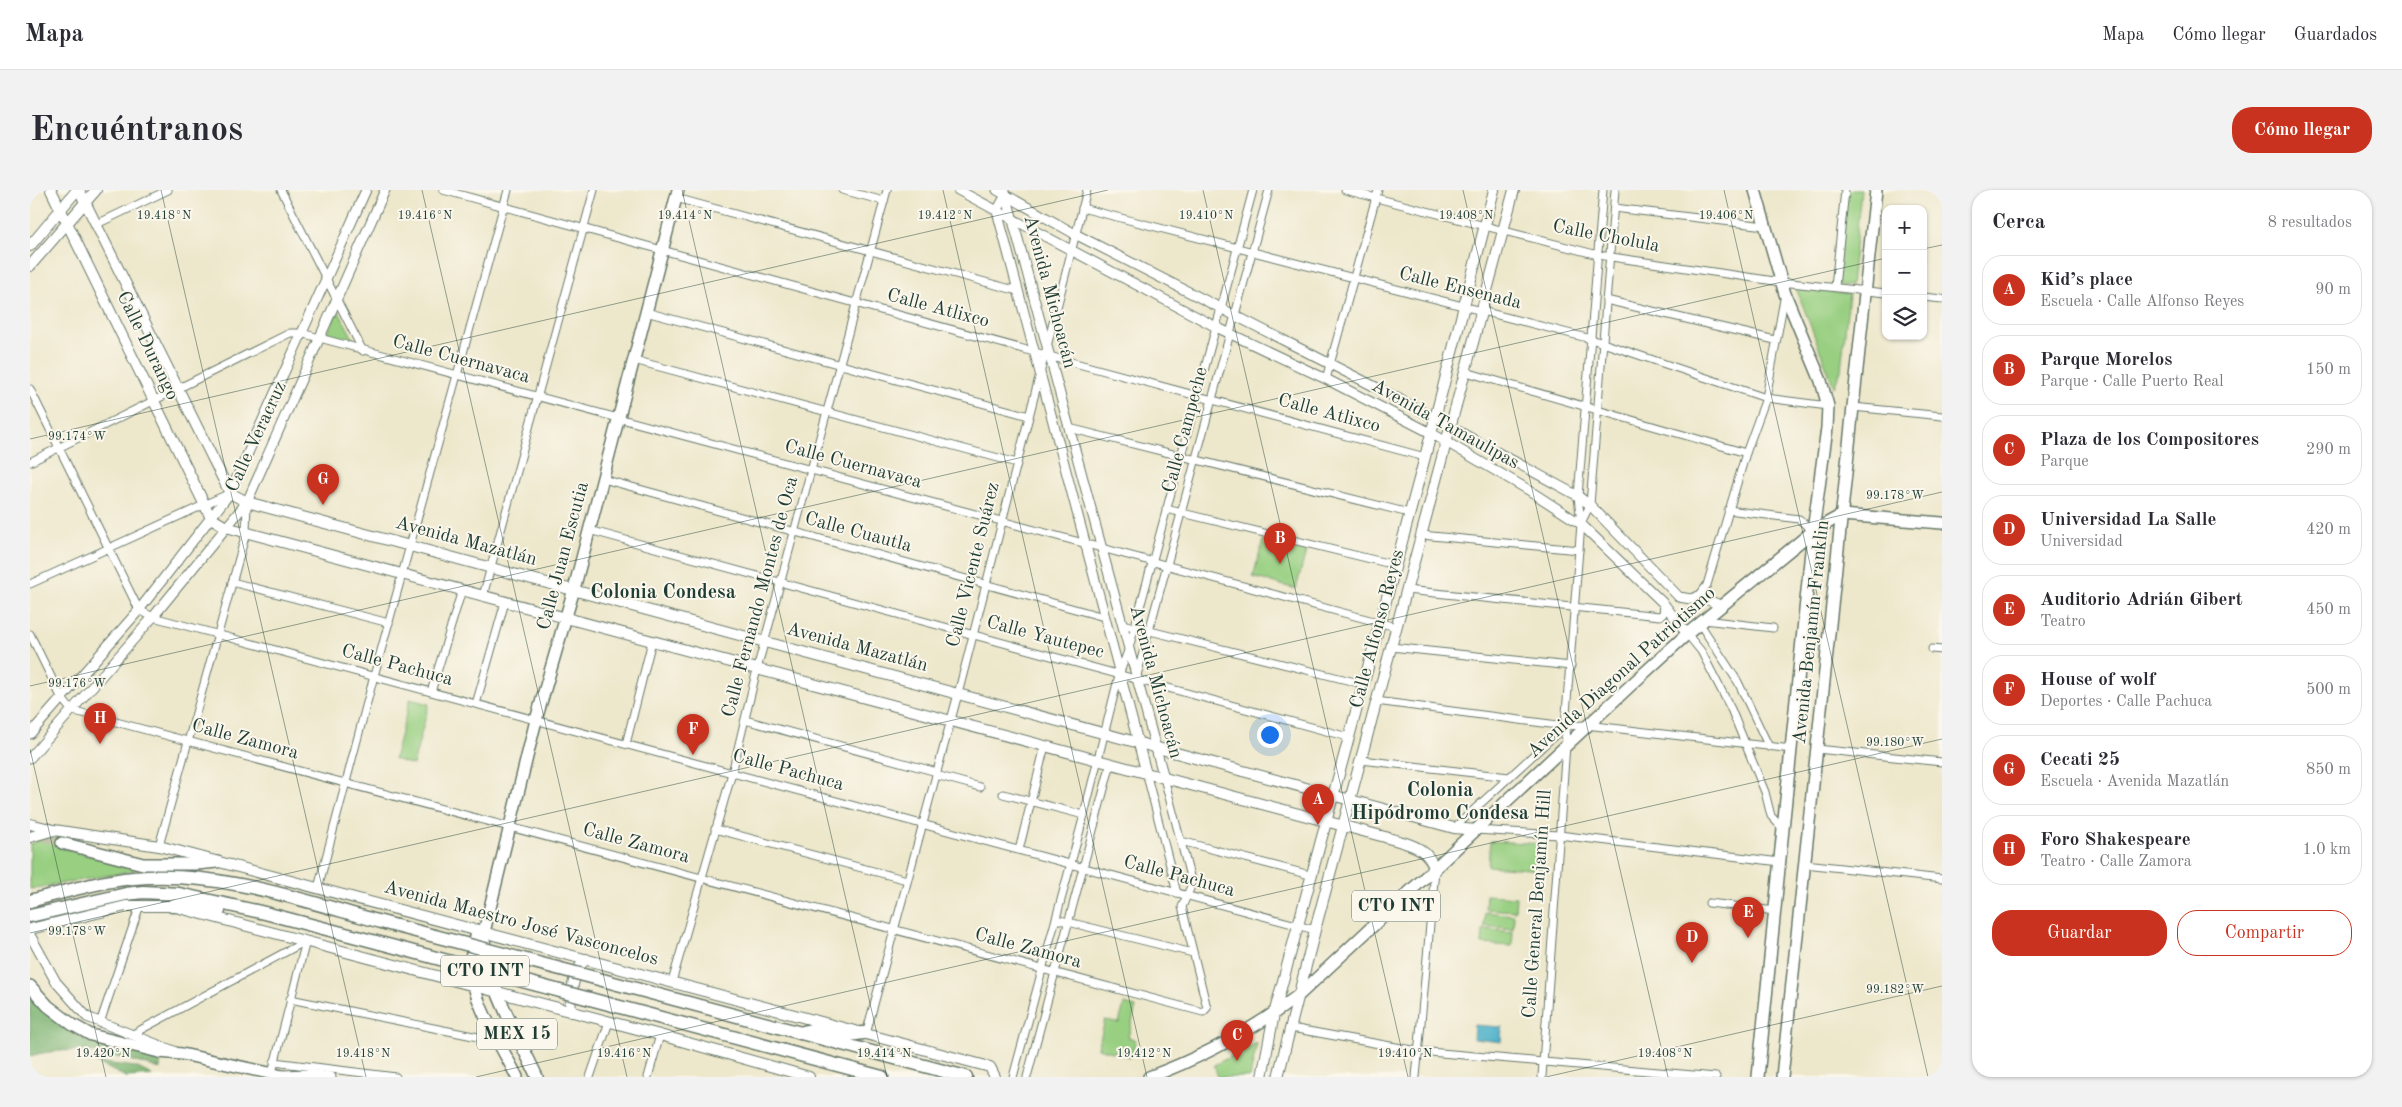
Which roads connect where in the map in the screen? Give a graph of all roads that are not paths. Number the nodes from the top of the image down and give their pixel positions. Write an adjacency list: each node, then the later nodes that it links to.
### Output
1 (51, 190): 34 (main road, Calle Durango)
2 (78, 190): 30 (main road, Calle Durango); 34 (main road)
3 (96, 190): 30 (main road)
4 (168, 190): 38 (street)
5 (281, 190): 54 (street)
6 (366, 190): 54 (street, Calle Veracruz)
7 (385, 190): 61 (street, Calle Veracruz)
8 (444, 190): 31 (street, Calle Atlixco)
9 (508, 190): 31 (street)
10 (594, 190): 41 (street)
11 (842, 190): 29 (street)
12 (887, 190): 29 (street, Calle Fernando Montes de Oca)
13 (958, 190): 35 (street, Avenida Tamaulipas)
14 (997, 190): 26 (street, Avenida Tamaulipas)
15 (1087, 190): 32 (street, Calle Vicente Suárez)
16 (1253, 190): 45 (street, Calle Campeche)
17 (1269, 190): 49 (street, Calle Campeche)
18 (1344, 190): 28 (street, Calle Cholula)
19 (1494, 190): 39 (main road, Calle Alfonso Reyes)
20 (1514, 190): 42 (main road, Calle Alfonso Reyes)
21 (1603, 190): 50 (street, Calle General Benjamín Hill)
22 (1615, 190): 33 (street, Calle General Benjamín Hill)
23 (1755, 190): 40 (main road, Avenida Benjamín Franklin)
24 (1845, 190): 55 (street)
25 (1876, 190): 57 (main road, Avenida Benjamín Franklin)
26 (1006, 192): 35 (street, Avenida Michoacán); 36 (street, Avenida Michoacán); 43 (street, Avenida Tamaulipas)
27 (677, 194): 47 (main road, Calle Juan Escutia); 48 (street)
28 (1377, 194): 39 (street, Calle Cholula); 53 (street)
29 (884, 201): 48 (street, Calle Fernando Montes de Oca)
30 (85, 202): 37 (main road); 38 (main road, Calle Durango)
31 (504, 208): 41 (street, Calle Atlixco); 85 (street)
32 (1082, 208): 43 (street, Calle Vicente Suárez); 45 (street, Calle Ensenada)
33 (1614, 208): 40 (street); 51 (street, Calle General Benjamín Hill)
34 (61, 210): 37 (main road, Calle Durango); 44 (main road)
35 (997, 211): 36 (street, Avenida Tamaulipas); 58 (street, Avenida Michoacán)
36 (1013, 219): 46 (street, Avenida Tamaulipas); 79 (street, Avenida Michoacán)
37 (67, 222): 52 (main road); 93 (main road, Calle Durango)
38 (97, 224): 88 (main road, Calle Durango)
39 (1485, 225): 42 (street, Calle Cholula); 65 (main road, Calle Alfonso Reyes)
40 (1765, 226): 56 (main road, Avenida Benjamín Franklin)
41 (583, 228): 47 (street, Calle Atlixco); 90 (street)
42 (1503, 230): 50 (street, Calle Cholula); 67 (main road, Calle Alfonso Reyes)
43 (1075, 234): 46 (street, Calle Vicente Suárez); 66 (street, Avenida Tamaulipas)
44 (30, 246)
45 (1237, 248): 49 (street, Calle Ensenada); 66 (street, Calle Campeche)
46 (1071, 250): 70 (street, Avenida Tamaulipas); 79 (street, Calle Vicente Suárez)
47 (662, 251): 64 (street, Calle Atlixco); 68 (main road, Calle Juan Escutia)
48 (870, 251): 58 (street); 64 (street, Calle Fernando Montes de Oca)
49 (1252, 252): 53 (street, Calle Ensenada); 69 (street, Calle Campeche)
50 (1598, 255): 51 (street, Calle Cholula); 74 (street, Calle General Benjamín Hill)
51 (1610, 257): 56 (street, Calle Cholula); 63 (street, Calle General Benjamín Hill)
52 (31, 261)
53 (1355, 278): 65 (street, Calle Ensenada); 82 (street)
54 (327, 282): 61 (street); 71 (street, Calle Veracruz)
55 (1835, 287): 56 (street, Calle Cholula); 57 (street, Calle Cholula)
56 (1783, 288): 75 (street); 94 (main road, Avenida Benjamín Franklin)
57 (1866, 290): 59 (street, Calle Cholula); 96 (main road, Avenida Benjamín Franklin)
58 (1018, 291): 78 (street, Avenida Michoacán)
59 (1882, 292)
60 (1927, 297): 62 (street)
61 (336, 299): 73 (street, Calle Veracruz); 77 (street)
62 (1942, 299)
63 (1606, 300): 75 (street); 76 (street, Calle General Benjamín Hill)
64 (856, 303): 78 (street, Calle Atlixco); 81 (street, Calle Fernando Montes de Oca)
65 (1463, 306): 67 (street, Calle Ensenada); 101 (main road, Calle Alfonso Reyes)
66 (1221, 308): 69 (street, Avenida Tamaulipas); 70 (street, Calle Campeche)
67 (1481, 311): 74 (street, Calle Ensenada); 83 (main road, Calle Alfonso Reyes)
68 (646, 312): 80 (main road, Calle Juan Escutia); 81 (street)
69 (1235, 314): 72 (street, Calle Campeche); 82 (street, Avenida Tamaulipas)
70 (1216, 327): 72 (street, Avenida Tamaulipas); 89 (street, Calle Campeche)
71 (301, 333): 73 (street, Calle Cuernavaca); 88 (street); 116 (street, Calle Veracruz)
72 (1229, 334): 86 (street, Avenida Tamaulipas); 92 (street, Calle Campeche)
73 (319, 338): 77 (street, Calle Cuernavaca); 118 (street, Calle Veracruz)
74 (1591, 339): 76 (street, Calle Ensenada); 95 (street, Calle General Benjamín Hill)
75 (1776, 340): 91 (street)
76 (1603, 344): 91 (street, Calle Ensenada); 97 (street, Calle General Benjamín Hill)
77 (363, 351): 85 (street, Calle Cuernavaca)
78 (1034, 352): 79 (street, Calle Atlixco); 84 (street, Avenida Michoacán)
79 (1047, 352): 84 (street, Calle Vicente Suárez); 89 (street, Calle Atlixco); 104 (street, Avenida Michoacán)
80 (634, 360): 98 (street); 102 (main road, Calle Juan Escutia)
81 (840, 365): 98 (street, Calle Fernando Montes de Oca); 99 (street)
82 (1330, 365): 86 (street); 101 (street, Avenida Tamaulipas)
83 (1466, 372): 95 (street); 103 (main road, Calle Alfonso Reyes)
84 (1040, 374): 99 (street, Calle Vicente Suárez); 136 (street, Avenida Michoacán)
85 (458, 376): 90 (street, Calle Cuernavaca); 137 (street)
86 (1326, 379): 105 (street, Avenida Tamaulipas)
87 (30, 389): 107 (street)
88 (178, 389): 93 (street); 116 (main road, Calle Durango)
89 (1197, 395): 92 (street, Calle Atlixco); 109 (street, Calle Campeche)
90 (538, 398): 102 (street, Calle Cuernavaca); 144 (street)
91 (1766, 398): 94 (street, Calle Ensenada); 108 (street)
92 (1212, 399): 110 (street, Calle Atlixco); 111 (street, Calle Campeche)
93 (154, 401): 107 (street); 119 (main road, Calle Durango)
94 (1828, 406): 132 (main road, Avenida Benjamín Franklin)
95 (1586, 407): 97 (street); 117 (street, Calle General Benjamín Hill)
96 (1853, 407): 100 (street); 125 (main road, Avenida Benjamín Franklin)
97 (1598, 410): 108 (street); 120 (street, Calle General Benjamín Hill)
98 (827, 412): 113 (street); 114 (street, Calle Fernando Montes de Oca)
99 (1029, 416): 113 (street, Calle Vicente Suárez)
100 (1942, 416)
101 (1435, 418): 103 (street, Avenida Tamaulipas); 105 (main road, Calle Alfonso Reyes)
102 (618, 419): 114 (street, Calle Cuernavaca); 115 (main road, Calle Juan Escutia)
103 (1450, 427): 106 (main road, Calle Alfonso Reyes); 117 (street, Avenida Tamaulipas)
104 (1069, 428): 109 (street); 138 (street, Avenida Michoacán)
105 (1431, 433): 106 (street, Avenida Tamaulipas); 110 (main road, Calle Alfonso Reyes)
106 (1446, 442): 129 (street, Avenida Tamaulipas); 135 (main road, Calle Alfonso Reyes)
107 (59, 448): 112 (street); 139 (street)
108 (1746, 453): 122 (street)
109 (1181, 456): 111 (street); 121 (street, Calle Campeche)
110 (1425, 457): 124 (main road, Calle Alfonso Reyes)
111 (1195, 459): 123 (street, Calle Campeche); 124 (street)
112 (30, 462)
113 (1016, 462): 127 (street, Calle Vicente Suárez)
114 (811, 471): 127 (street, Calle Cuernavaca); 133 (street, Calle Fernando Montes de Oca)
115 (603, 479): 131 (main road, Calle Juan Escutia); 133 (street, Calle Cuautla)
116 (230, 493): 118 (main road, Avenida Mazatlán); 119 (street); 126 (street, Calle Veracruz)
117 (1578, 496): 120 (street, Avenida Tamaulipas); 129 (street, Calle General Benjamín Hill)
118 (247, 502): 130 (street, Calle Veracruz); 134 (street); 137 (main road, Avenida Mazatlán)
119 (204, 503): 126 (main road, Calle Durango); 139 (street)
120 (1590, 505): 129 (street, Calle General Benjamín Hill); 153 (street, Avenida Tamaulipas)
121 (1166, 509): 123 (street); 141 (street, Calle Campeche)
122 (1728, 510): 132 (street); 155 (street)
123 (1180, 513): 142 (street); 143 (street, Calle Campeche)
124 (1409, 514): 142 (main road, Calle Alfonso Reyes)
125 (1842, 515): 128 (main road); 132 (main road, CTO INT); 211 (main road, Avenida Benjamín Franklin)
126 (211, 518): 130 (main road); 160 (street, Calle Veracruz)
127 (1002, 522): 136 (street, Calle Cuernavaca); 149 (street, Calle Vicente Suárez)
128 (1942, 523)
129 (1581, 524): 140 (street, Calle General Benjamín Hill); 157 (street, Avenida Tamaulipas)
130 (226, 527): 134 (main road); 161 (street, Calle Veracruz)
131 (589, 530): 147 (street, Calle Yautepec); 150 (main road, Calle Juan Escutia)
132 (1813, 531): 158 (main road, Avenida Diagonal Patriotismo / CTO INT); 210 (main road, Avenida Benjamín Franklin)
133 (794, 532): 147 (street, Calle Fernando Montes de Oca); 149 (street, Calle Cuautla)
134 (246, 533): 145 (main road); 146 (street)
135 (1421, 535): 140 (street); 152 (main road, Calle Alfonso Reyes)
136 (1084, 543): 138 (street, Calle Cuernavaca); 163 (street, Avenida Michoacán)
137 (410, 545): 144 (main road, Avenida Mazatlán); 145 (street)
138 (1101, 547): 141 (street, Calle Cuernavaca); 167 (street, Avenida Michoacán)
139 (108, 548): 148 (street); 160 (street)
140 (1580, 550): 159 (street, Calle General Benjamín Hill)
141 (1152, 562): 143 (street, Calle Cuernavaca); 169 (street, Calle Campeche)
142 (1395, 565): 166 (main road, Calle Alfonso Reyes)
143 (1166, 566): 166 (street, Calle Cuernavaca); 171 (street, Calle Campeche)
144 (492, 567): 150 (main road, Avenida Mazatlán); 154 (street)
145 (402, 574): 151 (main road); 165 (street)
146 (232, 582): 165 (street); 173 (street)
147 (781, 582): 175 (street, Calle Yautepec); 176 (street, Calle Fernando Montes de Oca)
148 (30, 584)
149 (985, 585): 163 (street, Calle Cuautla); 175 (street, Calle Vicente Suárez)
150 (574, 589): 162 (main road, Calle Juan Escutia); 176 (main road, Avenida Mazatlán)
151 (462, 590): 154 (main road); 188 (street)
152 (1406, 590): 159 (street); 168 (main road, Calle Alfonso Reyes)
153 (1676, 594): 155 (street); 157 (street)
154 (483, 596): 156 (main road)
155 (1699, 596): 158 (street)
156 (505, 602): 162 (main road); 192 (street)
157 (1664, 604): 159 (street); 174 (street, Avenida Tamaulipas)
158 (1722, 606): 164 (main road, Avenida Diagonal Patriotismo / CTO INT)
159 (1575, 608): 182 (street, Calle General Benjamín Hill)
160 (139, 610): 161 (street, Calle Pachuca); 190 (street, Calle Veracruz)
161 (153, 617): 173 (street, Calle Pachuca); 193 (street, Calle Veracruz)
162 (566, 618): 177 (main road); 194 (main road, Calle Juan Escutia)
163 (1104, 618): 184 (street, Avenida Michoacán)
164 (1702, 622): 170 (street); 174 (main road, Avenida Diagonal Patriotismo / CTO INT); 209 (street)
165 (389, 623): 185 (street)
166 (1379, 623): 168 (street, Calle Cuernavaca); 187 (main road, Calle Alfonso Reyes)
167 (1122, 624): 169 (street); 178 (street, Avenida Michoacán)
168 (1396, 627): 179 (main road, Calle Alfonso Reyes)
169 (1134, 628): 171 (street); 178 (street, Calle Campeche)
170 (1773, 628)
171 (1148, 631): 186 (street, Calle Campeche); 187 (street)
172 (30, 634): 190 (street)
173 (217, 634): 185 (street, Calle Pachuca); 202 (street)
174 (1688, 634): 197 (main road, Avenida Diagonal Patriotismo / CTO INT); 205 (street, Avenida Tamaulipas)
175 (973, 635): 184 (street, Calle Yautepec); 189 (street, Calle Vicente Suárez)
176 (764, 641): 183 (street, Calle Fernando Montes de Oca); 189 (main road, Avenida Mazatlán)
177 (651, 646): 183 (main road); 204 (street)
178 (1128, 648): 184 (street, Calle Campeche); 186 (street, Avenida Michoacán)
179 (1391, 648): 182 (street); 191 (main road, Calle Alfonso Reyes)
180 (1932, 649): 181 (street)
181 (1942, 650)
182 (1571, 666): 198 (street, Calle General Benjamín Hill)
183 (757, 669): 195 (street, Calle Fernando Montes de Oca); 196 (main road)
184 (1119, 675): 186 (street, Calle Yautepec); 200 (street, Calle Campeche); 203 (street, Avenida Michoacán)
185 (374, 676): 188 (street, Calle Pachuca); 222 (street)
186 (1136, 678): 201 (street, Calle Yautepec); 208 (street, Avenida Michoacán)
187 (1363, 684): 201 (main road, Calle Alfonso Reyes)
188 (431, 692): 192 (street, Calle Pachuca)
189 (958, 694): 196 (street, Calle Vicente Suárez); 200 (main road, Avenida Mazatlán)
190 (61, 697): 193 (street); 199 (street, Calle Veracruz)
191 (1376, 701): 198 (street); 214 (main road, Calle Alfonso Reyes)
192 (476, 704): 194 (street, Calle Pachuca)
193 (71, 710): 202 (street, Calle Zamora); 212 (street, Calle Veracruz)
194 (536, 720): 204 (street, Calle Pachuca); 233 (main road, Calle Juan Escutia)
195 (745, 720): 218 (street, Calle Fernando Montes de Oca); 219 (street)
196 (950, 720): 207 (main road); 219 (street, Calle Vicente Suárez)
197 (1586, 725): 198 (street); 205 (street); 206 (main road, Avenida Diagonal Patriotismo / CTO INT)
198 (1565, 726): 206 (street, Calle General Benjamín Hill); 220 (street)
199 (30, 734)
200 (1105, 734): 203 (main road, Avenida Mazatlán); 213 (street, Calle Campeche)
201 (1348, 737): 225 (main road, Calle Alfonso Reyes)
202 (188, 742): 222 (street, Calle Zamora); 243 (street)
203 (1138, 742): 208 (main road, Avenida Mazatlán); 217 (street, Avenida Michoacán)
204 (626, 744): 218 (street, Calle Pachuca)
205 (1745, 744): 209 (street); 236 (street, Avenida Tamaulipas)
206 (1566, 745): 238 (main road, Avenida Diagonal Patriotismo / CTO INT); 239 (street, Calle General Benjamín Hill)
207 (1045, 746): 213 (main road); 227 (street)
208 (1156, 747): 221 (street, Avenida Michoacán); 225 (main road, Avenida Mazatlán)
209 (1769, 747): 210 (street)
210 (1792, 749): 236 (main road, Avenida Benjamín Franklin)
211 (1817, 749): 215 (street); 248 (main road, Avenida Benjamín Franklin)
212 (30, 758)
213 (1098, 760): 216 (main road); 228 (street, Calle Campeche)
214 (1360, 760): 220 (street); 226 (main road, Calle Alfonso Reyes)
215 (1942, 762)
216 (1111, 764): 217 (main road); 249 (street)
217 (1146, 772): 221 (main road); 256 (street, Avenida Michoacán)
218 (732, 773): 231 (street, Calle Pachuca); 235 (street, Calle Fernando Montes de Oca)
219 (936, 773): 223 (street); 231 (street, Calle Vicente Suárez)
220 (1509, 777): 234 (street)
221 (1164, 778): 229 (main road); 241 (street, Avenida Michoacán)
222 (346, 784): 233 (street, Calle Zamora); 255 (street)
223 (980, 787)
224 (1003, 794): 227 (street)
225 (1332, 795): 226 (main road, Avenida Mazatlán); 229 (main road, Calle Alfonso Reyes)
226 (1350, 800): 232 (main road, Calle Alfonso Reyes); 234 (main road, Avenida Mazatlán)
227 (1031, 801): 228 (street); 244 (street)
228 (1084, 816): 247 (street, Calle Campeche)
229 (1326, 821): 232 (main road); 251 (main road, Calle Alfonso Reyes)
230 (30, 824): 237 (main road)
231 (922, 824): 244 (street, Calle Pachuca); 254 (street, Calle Vicente Suárez)
232 (1343, 825): 250 (main road); 270 (main road, Calle Alfonso Reyes)
233 (510, 828): 252 (street, Calle Zamora); 271 (main road, Calle Juan Escutia)
234 (1454, 828): 238 (main road, Avenida Mazatlán)
235 (715, 829): 252 (street, Calle Fernando Montes de Oca); 254 (street)
236 (1784, 829): 246 (main road, Avenida Benjamín Franklin)
237 (54, 830): 240 (main road, Avenida Maestro José Vasconcelos / CTO INT); 243 (main road, Avenida Maestro José Vasconcelos / CTO INT)
238 (1476, 830): 239 (street); 250 (main road, Avenida Diagonal Patriotismo / CTO INT)
239 (1559, 835): 246 (street); 297 (street, Calle General Benjamín Hill)
240 (30, 838)
241 (1181, 841): 251 (street); 257 (street, Avenida Michoacán)
242 (62, 842): 245 (main road)
243 (159, 846): 245 (main road, Avenida Maestro José Vasconcelos / CTO INT)
244 (1019, 850): 247 (street, Calle Pachuca)
245 (218, 862): 255 (main road, Avenida Maestro José Vasconcelos / CTO INT)
246 (1780, 862): 263 (main road, Avenida Benjamín Franklin)
247 (1071, 864): 249 (street, Calle Pachuca); 265 (street, Calle Campeche)
248 (1805, 864): 253 (street); 319 (main road, Avenida Benjamín Franklin)
249 (1084, 868): 256 (street, Calle Pachuca); 266 (street)
250 (1435, 870): 282 (main road, Avenida Diagonal Patriotismo / CTO INT); 295 (street)
251 (1310, 875): 267 (main road, Calle Alfonso Reyes)
252 (700, 878): 269 (street, Calle Zamora); 278 (street, Calle Fernando Montes de Oca)
253 (1942, 878)
254 (907, 880): 269 (street, Calle Vicente Suárez)
255 (318, 888): 271 (main road, Avenida Maestro José Vasconcelos / CTO INT)
256 (1177, 893): 257 (street, Calle Pachuca)
257 (1186, 896): 267 (street, Calle Pachuca); 274 (street, Avenida Michoacán)
258 (30, 901): 291 (highway, CTO INT, bridge)
259 (1709, 903): 263 (street)
260 (140, 905): 261 (main road, CTO INT); 268 (main road, CTO INT); 288 (street)
261 (172, 906): 262 (highway); 273 (main road, CTO INT)
262 (243, 908): 264 (highway, CTO INT); 299 (highway, CTO INT, bridge)
263 (1775, 911): 318 (main road, Avenida Benjamín Franklin)
264 (30, 916)
265 (1056, 919): 266 (street); 276 (street, Calle Campeche)
266 (1069, 922): 274 (street); 277 (street)
267 (1297, 925): 270 (street, Calle Pachuca); 286 (main road, Calle Alfonso Reyes)
268 (30, 929)
269 (894, 930): 276 (street, Calle Zamora); 290 (street, Calle Vicente Suárez)
270 (1315, 930): 282 (main road, Calle Alfonso Reyes)
271 (481, 931): 275 (main road, Avenida Maestro José Vasconcelos / CTO INT); 280 (main road, Calle Juan Escutia); 281 (main road, MEX 15)
272 (30, 935): 288 (street)
273 (306, 941): 280 (main road, CTO INT); 283 (street); 292 (street)
274 (1193, 953): 284 (street, Avenida Michoacán)
275 (586, 959): 278 (main road, Avenida Maestro José Vasconcelos / CTO INT); 285 (main road)
276 (1042, 970): 277 (street, Calle Zamora); 310 (street, Calle Campeche)
277 (1055, 973): 284 (street, Calle Zamora); 311 (street)
278 (672, 982): 290 (main road, Avenida Maestro José Vasconcelos / CTO INT)
279 (30, 986): 296 (main road)
280 (474, 986): 281 (main road, CTO INT); 294 (main road, MEX 15)
281 (498, 991): 285 (main road, CTO INT); 303 (main road, MEX 15)
282 (1299, 995): 286 (main road, Avenida Diagonal Patriotismo / CTO INT); 289 (main road, Calle Alfonso Reyes)
283 (290, 999): 294 (street); 298 (street)
284 (1207, 1008)
285 (571, 1012): 287 (main road, CTO INT)
286 (1274, 1014): 312 (main road, Avenida Diagonal Patriotismo / CTO INT); 313 (main road, Calle Alfonso Reyes)
287 (609, 1022): 293 (main road, CTO INT); 304 (street)
288 (100, 1023): 292 (street)
289 (1291, 1028): 295 (street); 314 (main road, Calle Alfonso Reyes)
290 (865, 1033): 291 (highway); 309 (main road, Avenida Maestro José Vasconcelos / CTO INT)
291 (799, 1034): 308 (highway, CTO INT)
292 (130, 1035): 296 (street)
293 (660, 1035): 305 (street); 306 (main road, CTO INT)
294 (498, 1041): 302 (main road, MEX 15)
295 (1418, 1051): 297 (street); 315 (street)
296 (182, 1054): 298 (main road)
297 (1543, 1062): 316 (street, Calle General Benjamín Hill); 317 (street)
298 (279, 1072): 300 (street); 301 (street)
299 (867, 1075): 307 (highway, CTO INT)
300 (331, 1077)
301 (396, 1077)
302 (517, 1077)
303 (537, 1077)
304 (590, 1077)
305 (648, 1077)
306 (809, 1077)
307 (882, 1077)
308 (966, 1077)
309 (995, 1077)
310 (1013, 1077)
311 (1027, 1077)
312 (1149, 1077)
313 (1262, 1077)
314 (1278, 1077)
315 (1416, 1077)
316 (1542, 1077)
317 (1716, 1077)
318 (1758, 1077)
319 (1782, 1077)

